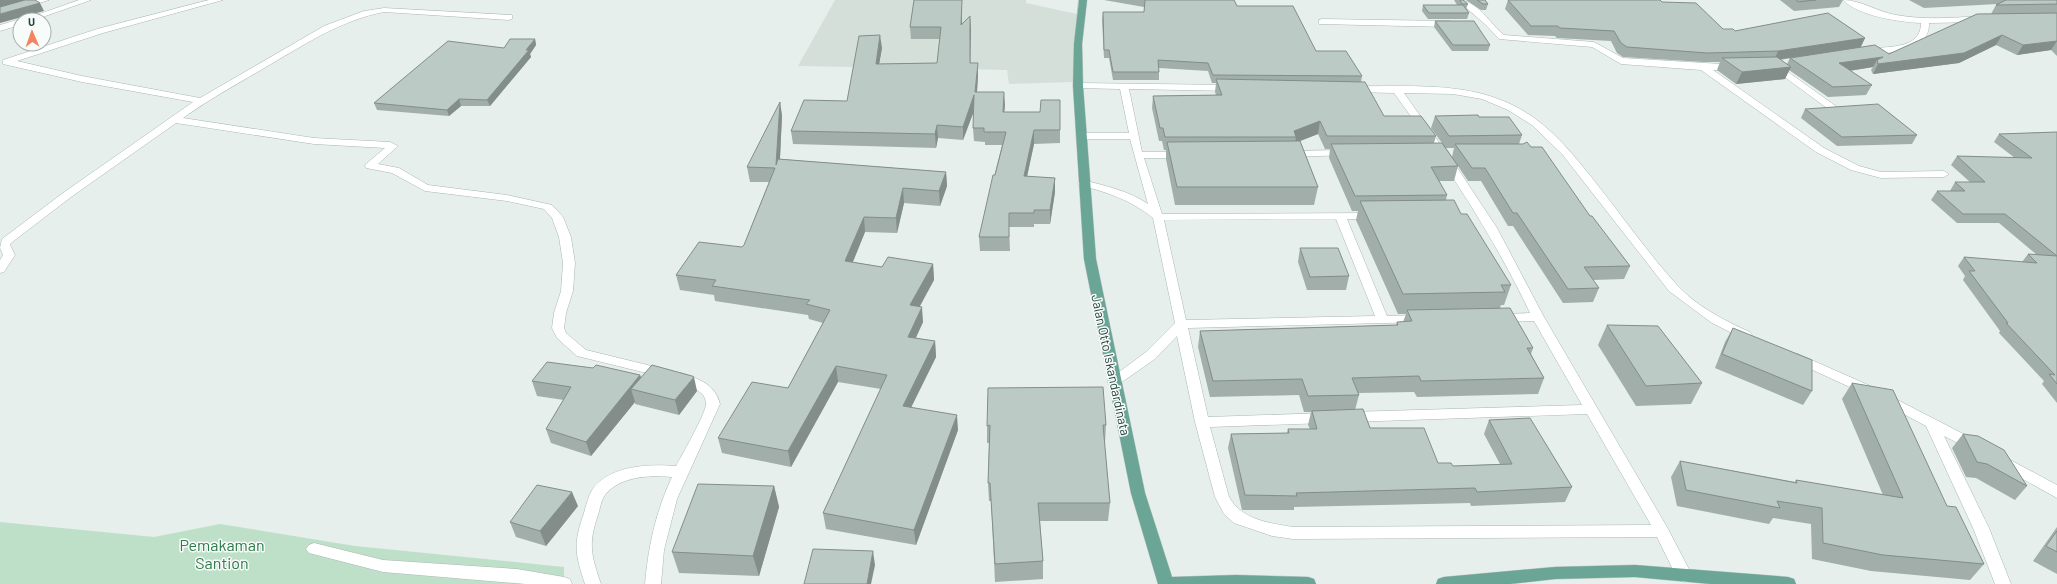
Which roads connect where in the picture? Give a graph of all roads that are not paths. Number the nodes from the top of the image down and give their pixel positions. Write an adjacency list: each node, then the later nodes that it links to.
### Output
1 (45, 0): 8 (street)
2 (87, 0): 7 (street)
3 (219, 0): 19 (street)
4 (1083, 0): 23 (main road, Jalan Otto Iskandardinata)
5 (1461, 0): 13 (street)
6 (1847, 0): 11 (street)
7 (50, 12)
8 (0, 13)
9 (509, 17): 28 (street)
10 (1987, 19): 11 (street)
11 (1925, 21): 18 (street)
12 (1322, 22): 15 (street)
13 (1489, 23): 16 (street); 21 (street)
14 (12, 24): 17 (street)
15 (1458, 24)
16 (1477, 24)
17 (0, 28)
18 (1857, 53)
19 (3, 61): 28 (street)
20 (1789, 63): 29 (street)
21 (1702, 67): 22 (street); 40 (street)
22 (1745, 67)
23 (1078, 86): 24 (street); 31 (main road, Jalan Otto Iskandardinata)
24 (1124, 87): 25 (street); 32 (street)
25 (1241, 88)
26 (1342, 89): 27 (street)
27 (1397, 90): 34 (street); 51 (street)
28 (201, 101): 30 (street)
29 (1834, 109)
30 (174, 120): 45 (street); 57 (street)
31 (1080, 136): 32 (street); 41 (main road, Jalan Otto Iskandardinata)
32 (1133, 136): 38 (street)
33 (1427, 152): 34 (street)
34 (1443, 152): 35 (street); 46 (street)
35 (1458, 152)
36 (1357, 153): 37 (street)
37 (1279, 154)
38 (1138, 155): 39 (street); 44 (street)
39 (1192, 155)
40 (1944, 174)
41 (1083, 184): 44 (street); 53 (main road, Jalan Otto Iskandardinata)
42 (1340, 216): 43 (street); 44 (street); 49 (street)
43 (1387, 216)
44 (1158, 217): 50 (street)
45 (0, 269)
46 (1538, 317): 47 (street); 54 (street)
47 (1492, 318)
48 (1430, 319): 49 (street)
49 (1383, 320): 50 (street)
50 (1181, 324): 53 (street); 55 (street)
51 (1757, 340)
52 (1786, 353): 56 (street)
53 (1114, 380): 65 (main road, Jalan Otto Iskandardinata)
54 (1592, 409): 55 (street); 59 (street)
55 (1202, 422): 59 (street)
56 (1932, 425): 58 (street); 69 (street)
57 (681, 472): 63 (street); 64 (street)
58 (2057, 492)
59 (1662, 530): 61 (street)
60 (314, 549): 62 (street)
61 (1684, 575): 67 (main road); 68 (main road)
62 (564, 584)
63 (593, 584)
64 (653, 584)
65 (1165, 584): 66 (main road, Jalan Otto Iskandardinata)
66 (1308, 584)
67 (1444, 584)
68 (1788, 584)
69 (2003, 584)

